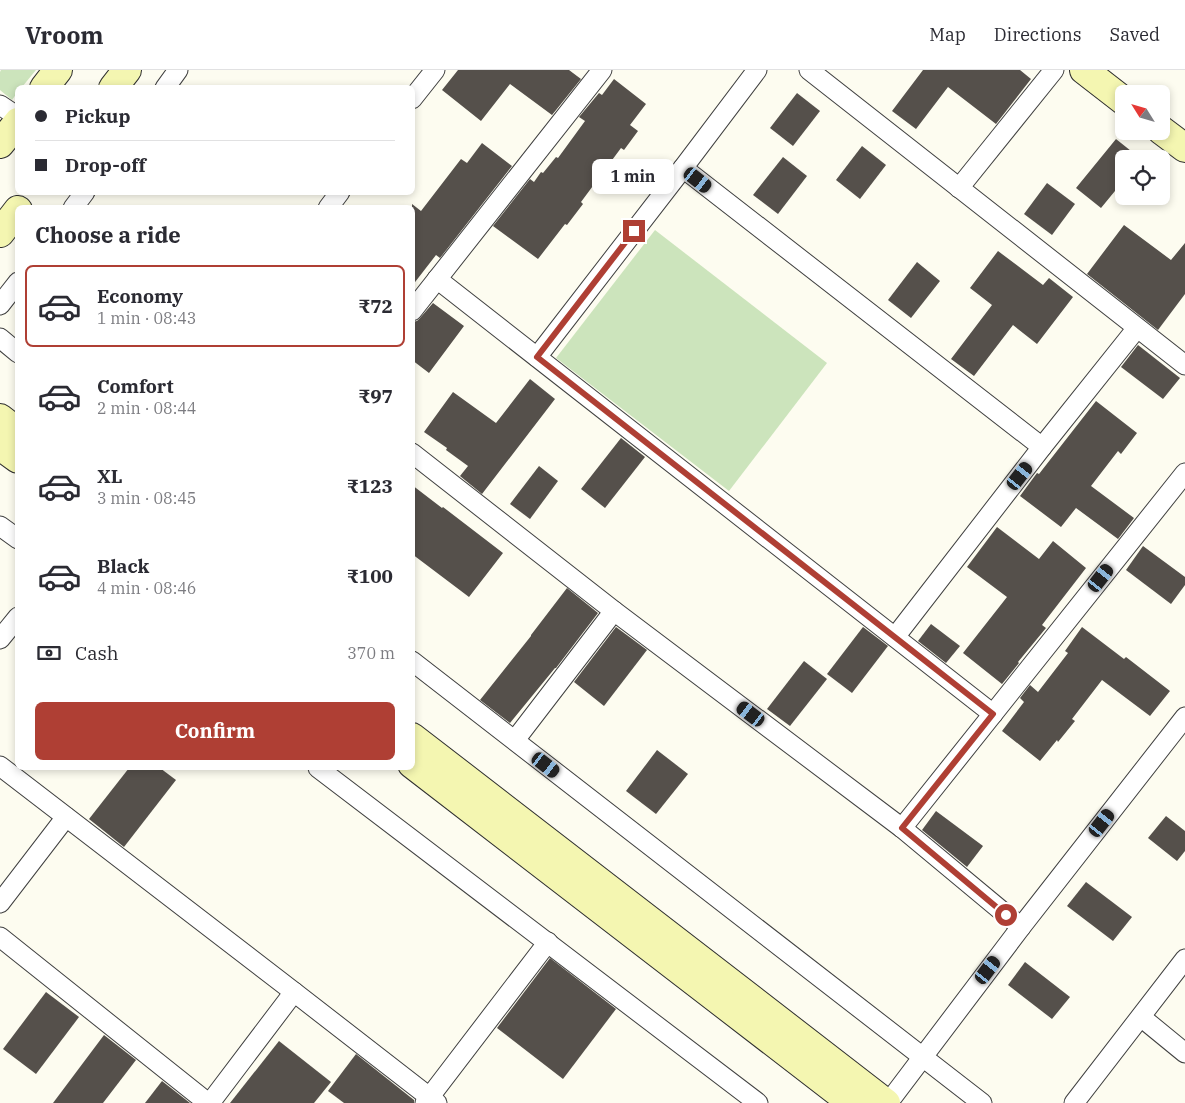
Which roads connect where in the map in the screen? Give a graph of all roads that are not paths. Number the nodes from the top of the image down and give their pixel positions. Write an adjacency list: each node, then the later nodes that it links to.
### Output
1 (58, 70): 10 (street)
2 (127, 70): 11 (street)
3 (178, 70): 12 (street)
4 (435, 70): 14 (street)
5 (602, 70): 25 (street)
6 (757, 70): 21 (street)
7 (809, 70): 22 (street)
8 (1054, 70): 22 (street)
9 (1084, 70): 13 (street)
10 (46, 85)
11 (115, 85)
12 (167, 85)
13 (1115, 94)
14 (415, 95)
15 (0, 104): 16 (street)
16 (15, 116)
17 (15, 126): 19 (street)
18 (1170, 137): 20 (street)
19 (0, 144)
20 (1185, 148)
21 (683, 168): 32 (street); 37 (street)
22 (959, 188): 29 (street)
23 (15, 214): 24 (street)
24 (0, 233)
25 (438, 279): 28 (street); 32 (street)
26 (15, 286): 27 (street)
27 (0, 305)
28 (415, 307)
29 (1137, 328): 33 (street); 37 (street)
30 (0, 338): 31 (street)
31 (15, 350)
32 (537, 357): 45 (street)
33 (1185, 365)
34 (0, 418): 35 (street)
35 (15, 430)
36 (0, 446): 39 (street)
37 (1042, 447): 45 (street)
38 (415, 456): 43 (street)
39 (15, 457)
40 (1185, 473): 48 (street)
41 (0, 526): 42 (street)
42 (15, 537)
43 (614, 611): 51 (street); 56 (street)
44 (15, 621): 46 (street)
45 (895, 637): 48 (street)
46 (0, 639)
47 (415, 663): 51 (street)
48 (993, 714): 56 (street)
49 (1184, 719): 58 (street)
50 (415, 740): 70 (street)
51 (515, 740): 65 (street)
52 (0, 766): 55 (street)
53 (415, 766): 69 (street)
54 (321, 770): 60 (street)
55 (66, 817): 57 (street); 62 (street)
56 (902, 828): 58 (street)
57 (0, 903)
58 (1021, 927): 65 (street)
59 (0, 937): 67 (street)
60 (548, 942): 66 (street); 68 (street)
61 (1185, 959): 63 (street)
62 (294, 992): 66 (street); 67 (street)
63 (1140, 1017): 64 (street); 72 (street)
64 (1185, 1053)
65 (922, 1056): 70 (street); 71 (street)
66 (430, 1101)
67 (209, 1103)
68 (758, 1103)
69 (852, 1103)
70 (887, 1103)
71 (982, 1103)
72 (1074, 1103)

